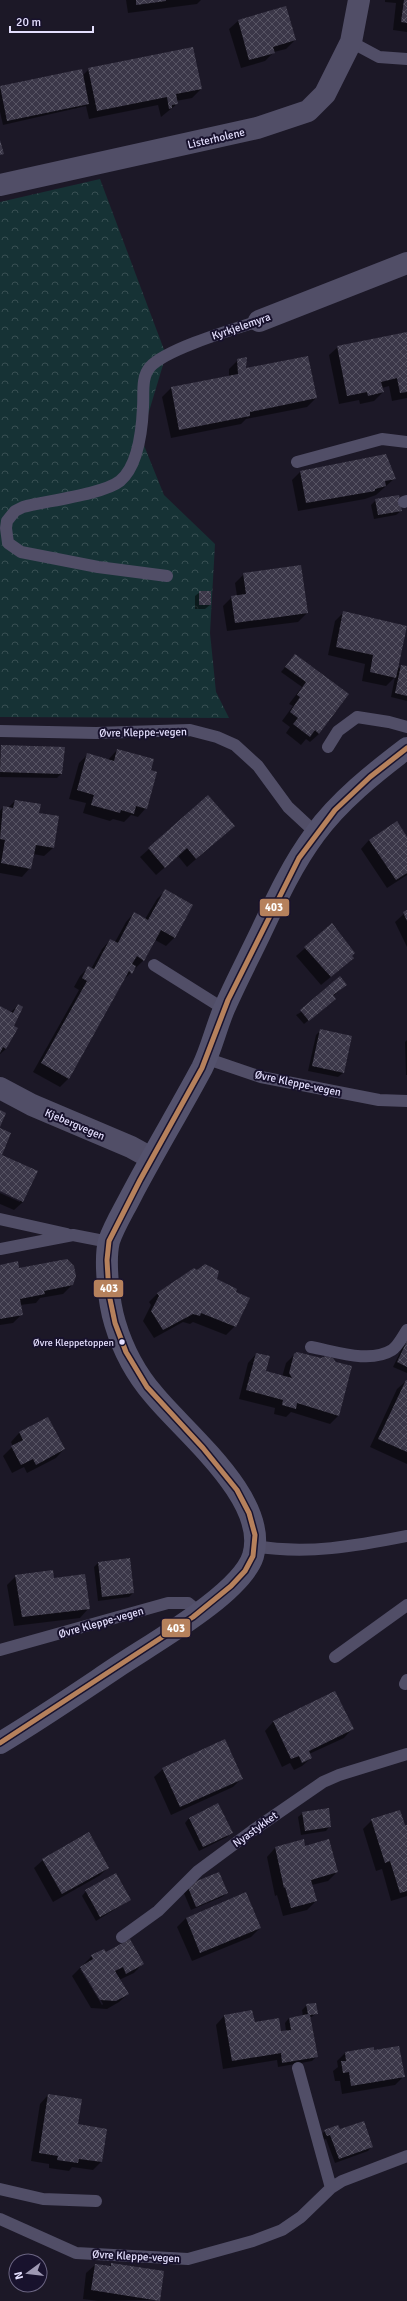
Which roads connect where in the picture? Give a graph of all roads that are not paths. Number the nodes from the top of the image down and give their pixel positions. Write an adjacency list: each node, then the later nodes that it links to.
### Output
1 (359, 0): 2 (street, Listerholene)
2 (351, 42): 3 (lane); 4 (street, Listerholene)
3 (407, 59)
4 (0, 185)
5 (407, 263): 6 (street, Kyrkjelemyra)
6 (259, 321): 9 (lane, Kyrkjelemyra)
7 (407, 442): 8 (lane)
8 (297, 462)
9 (166, 576)
10 (407, 727): 12 (lane)
11 (0, 730): 14 (lane, Øvre Kleppe-vegen)
12 (328, 747)
13 (407, 748): 14 (street)
14 (316, 833): 16 (street)
15 (154, 966): 16 (lane)
16 (224, 1009): 17 (street)
17 (205, 1058): 19 (lane, Øvre Kleppe-vegen); 22 (street)
18 (0, 1088): 22 (street, Kjebergvegen)
19 (393, 1100): 20 (lane, Øvre Kleppe-vegen); 21 (lane)
20 (407, 1101)
21 (407, 1110)
22 (151, 1158): 25 (street)
23 (0, 1219): 24 (lane)
24 (73, 1235): 25 (lane); 26 (lane)
25 (109, 1242): 30 (street)
26 (0, 1249)
27 (407, 1330): 28 (lane)
28 (311, 1347)
29 (407, 1536): 30 (lane)
30 (255, 1546): 32 (street)
31 (407, 1605): 34 (lane)
32 (199, 1612): 33 (lane, Øvre Kleppe-vegen); 35 (street)
33 (0, 1650)
34 (335, 1657)
35 (0, 1743)
36 (407, 1754): 37 (lane, Nyastykket)
37 (122, 1937)
38 (298, 2068): 40 (lane)
39 (407, 2156): 40 (lane, Øvre Kleppe-vegen)
40 (331, 2188): 43 (lane, Øvre Kleppe-vegen)
41 (0, 2189): 42 (lane)
42 (96, 2201)
43 (0, 2219)

